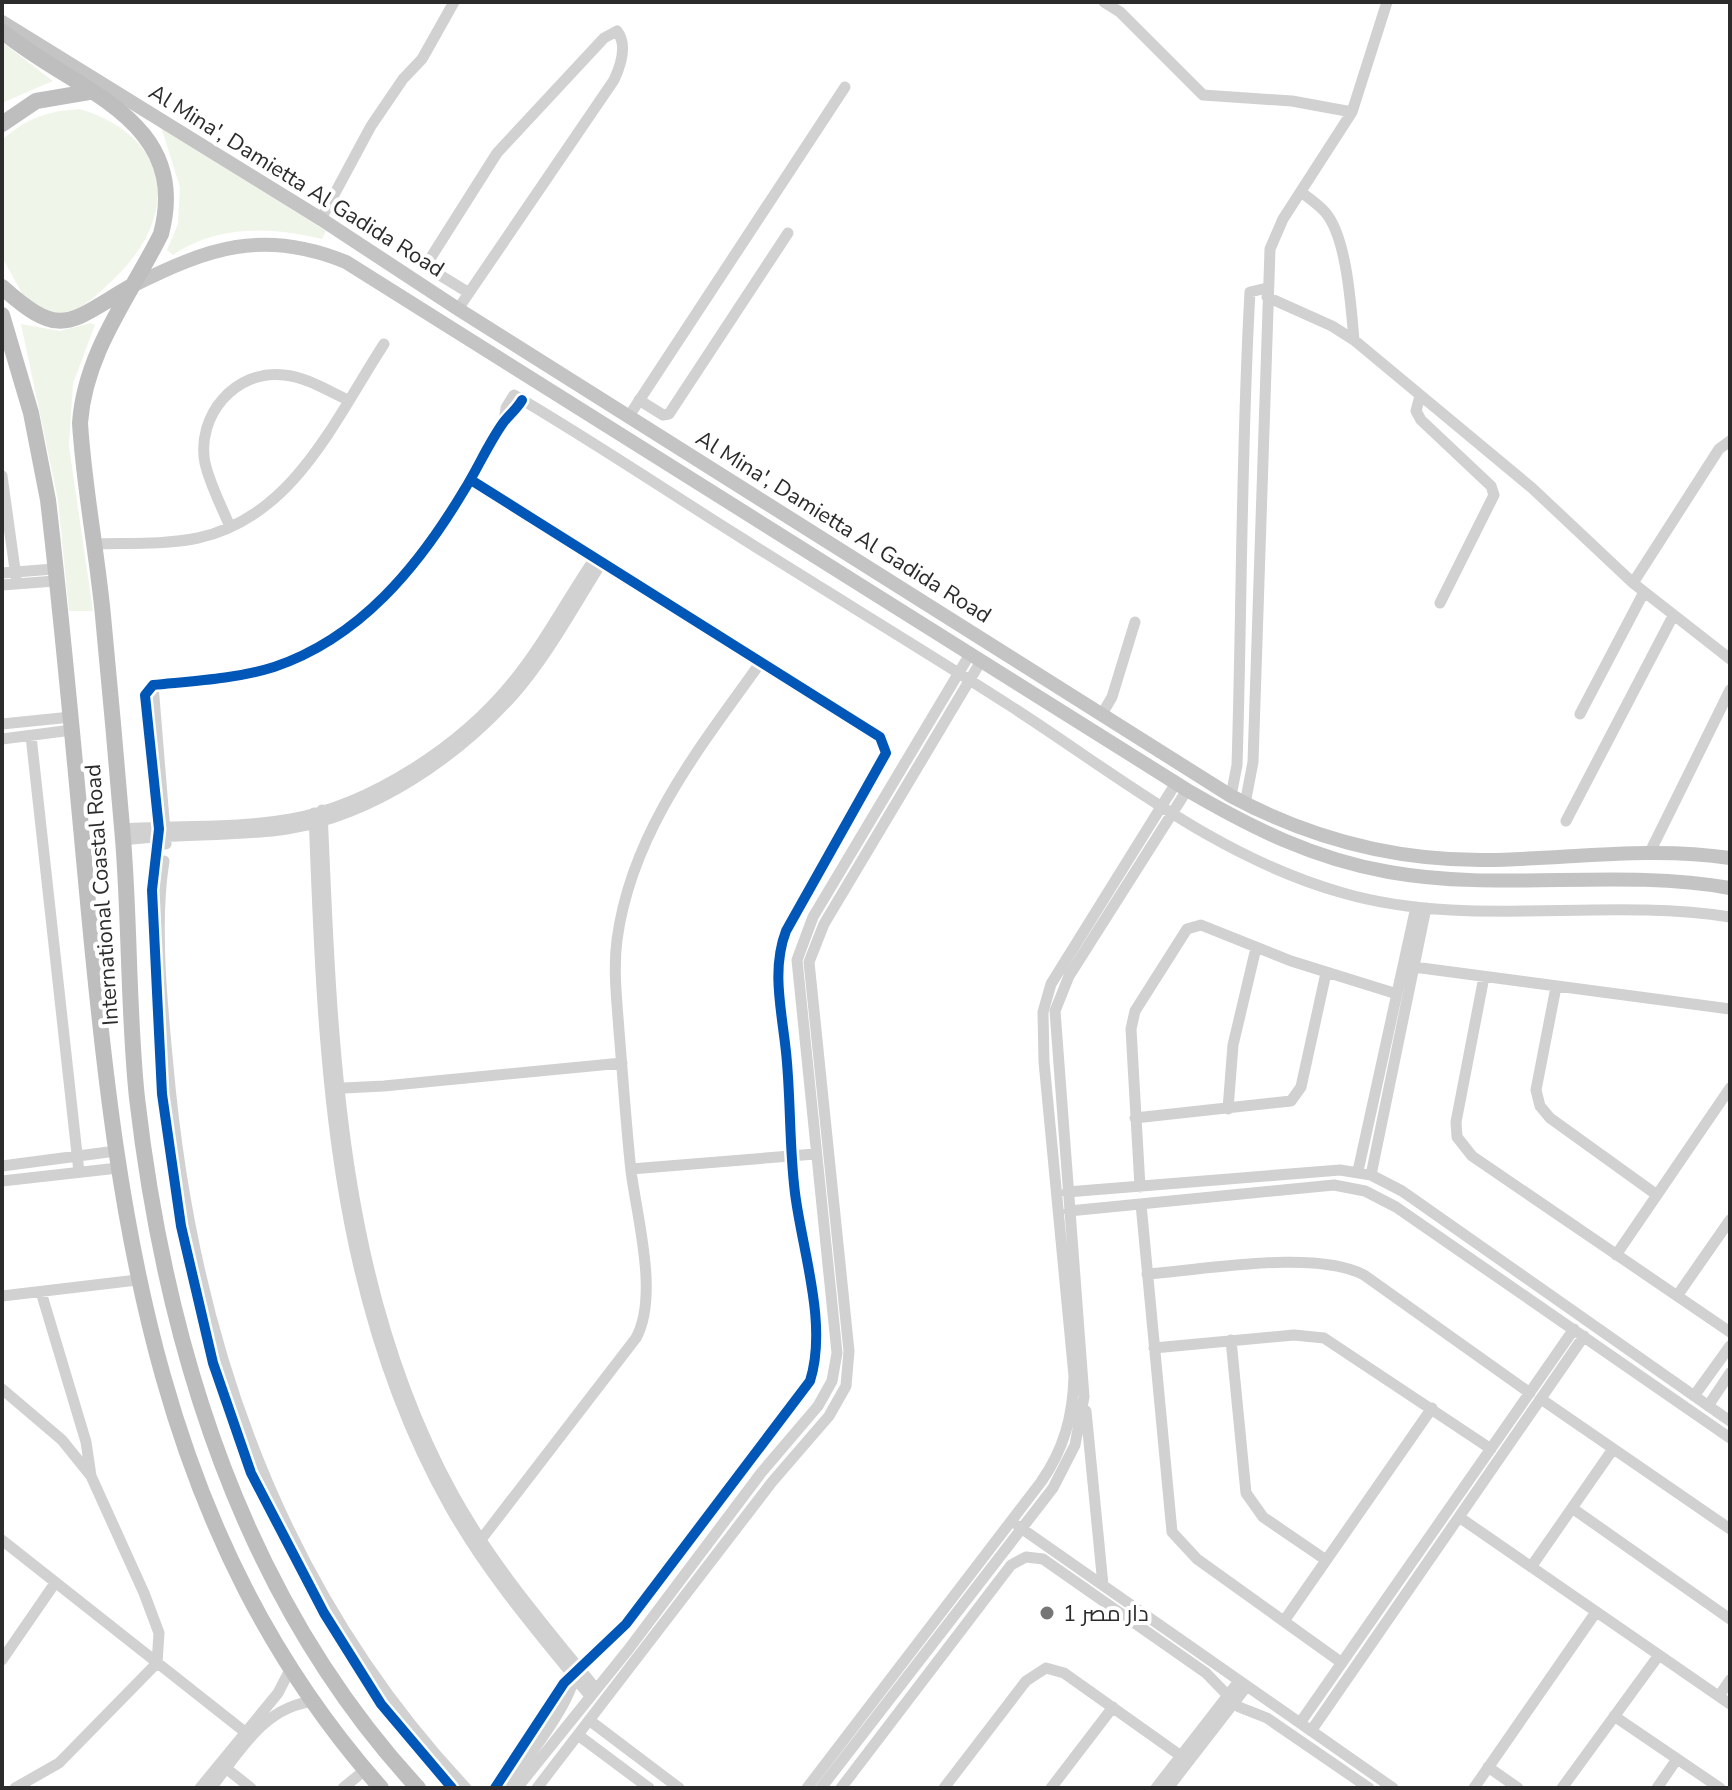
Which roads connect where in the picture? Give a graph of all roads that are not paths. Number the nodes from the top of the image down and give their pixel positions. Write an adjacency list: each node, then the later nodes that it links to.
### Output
1 (454, 2): 11 (street)
2 (1104, 2): 8 (street)
3 (1387, 2): 8 (street)
4 (2, 22): 11 (main road, Al Mina', Damietta Al Gadida Road)
5 (2, 31): 7 (highway, International Coastal Road)
6 (845, 87): 23 (street)
7 (89, 92): 9 (highway); 13 (highway, International Coastal Road)
8 (1352, 112): 10 (street)
9 (2, 124)
10 (1301, 192): 15 (street); 19 (street)
11 (321, 219): 17 (main road, Al Mina', Damietta Al Gadida Road)
12 (788, 233): 23 (street)
13 (132, 286): 14 (highway); 31 (highway, International Coastal Road); 41 (main road, Al Mina', Damietta Al Gadida Road)
14 (2, 287)
15 (1267, 292): 19 (street); 58 (street); 59 (street)
16 (469, 293): 16 (street); 17 (street)
17 (458, 309): 24 (main road, Al Mina', Damietta Al Gadida Road)
18 (2, 315): 34 (highway, International Coastal Road)
19 (1354, 340): 21 (street)
20 (384, 344): 22 (street)
21 (1420, 396): 26 (street); 27 (street)
22 (348, 400): 30 (street); 30 (street)
23 (639, 400): 24 (street)
24 (629, 416): 36 (main road, Al Mina', Damietta Al Gadida Road)
25 (1730, 441): 37 (street)
26 (1484, 450): 27 (street); 37 (street)
27 (1472, 467): 42 (street)
28 (2, 476): 35 (street)
29 (471, 480): 32 (street); 49 (street); 64 (street)
30 (230, 527): 31 (street)
31 (94, 544): 63 (highway, International Coastal Road)
32 (598, 560): 48 (street); 61 (street)
33 (2, 573): 35 (street)
34 (55, 575): 35 (street); 54 (highway, International Coastal Road)
35 (16, 578): 38 (street)
36 (888, 580): 39 (main road, Al Mina', Damietta Al Gadida Road); 41 (main road)
37 (1633, 583): 40 (street)
38 (2, 585)
39 (903, 589): 43 (main road); 51 (main road, Al Mina', Damietta Al Gadida Road)
40 (1644, 592): 44 (street); 52 (street)
41 (877, 596): 43 (main road, Al Mina', Damietta Al Gadida Road)
42 (1440, 603)
43 (893, 606): 46 (main road, Al Mina', Damietta Al Gadida Road)
44 (1673, 616): 47 (street); 62 (street)
45 (1135, 622): 51 (street)
46 (976, 658): 49 (street); 57 (main road, Al Mina', Damietta Al Gadida Road)
47 (1730, 659)
48 (761, 662): 81 (street); 88 (street)
49 (965, 677): 60 (street); 87 (street); 144 (street)
50 (1730, 690): 65 (street)
51 (1102, 714): 58 (main road, Al Mina', Damietta Al Gadida Road)
52 (1580, 714)
53 (2, 724): 54 (street)
54 (72, 724): 55 (street); 78 (highway, International Coastal Road)
55 (31, 736): 56 (street); 89 (street)
56 (2, 739)
57 (1181, 787): 60 (street); 67 (main road, Al Mina', Damietta Al Gadida Road)
58 (1231, 796): 59 (main road, Al Mina', Damietta Al Gadida Road)
59 (1245, 804): 65 (main road, Al Mina', Damietta Al Gadida Road)
60 (1165, 811): 68 (street); 86 (street)
61 (318, 817): 64 (street); 82 (street)
62 (1566, 821)
63 (122, 834): 64 (street); 77 (highway, International Coastal Road)
64 (163, 834): 173 (street); 174 (street)
65 (1650, 852): 66 (main road, Al Mina', Damietta Al Gadida Road)
66 (1730, 858)
67 (1730, 888)
68 (1421, 908): 69 (street); 71 (street); 75 (street)
69 (1730, 917)
70 (1256, 948): 72 (street); 84 (street); 85 (street)
71 (1414, 967): 73 (street); 95 (street)
72 (1326, 973): 75 (street); 84 (street)
73 (1484, 977): 74 (street); 103 (street)
74 (1556, 987): 76 (street); 99 (street)
75 (1397, 994): 93 (street)
76 (1730, 1009)
77 (132, 1013): 78 (highway); 79 (highway, International Coastal Road)
78 (99, 1014): 80 (highway, International Coastal Road)
79 (133, 1042): 80 (highway); 172 (highway, International Coastal Road)
80 (103, 1045): 90 (highway, International Coastal Road)
81 (622, 1063): 82 (street); 92 (street)
82 (332, 1085): 131 (street)
83 (1730, 1088): 99 (street)
84 (1228, 1109): 85 (street)
85 (1135, 1118): 97 (street)
86 (1057, 1139): 98 (street); 128 (street)
87 (815, 1149): 88 (street); 144 (street)
88 (791, 1151): 92 (street); 145 (street)
89 (78, 1157): 90 (street); 91 (street); 94 (street)
90 (117, 1160): 94 (street); 105 (highway, International Coastal Road)
91 (2, 1166)
92 (631, 1169): 131 (street)
93 (1358, 1171): 95 (street); 97 (street)
94 (79, 1172): 96 (street)
95 (1371, 1175): 117 (street)
96 (2, 1181)
97 (1140, 1187): 98 (street)
98 (1067, 1192): 101 (street)
99 (1657, 1195): 103 (street)
100 (1141, 1204): 101 (street); 104 (street); 109 (street)
101 (1069, 1211): 118 (street)
102 (1730, 1220): 108 (street)
103 (1616, 1255): 108 (street)
104 (1147, 1274): 113 (street); 116 (street)
105 (137, 1280): 106 (street); 143 (highway, International Coastal Road)
106 (41, 1292): 107 (street); 125 (street)
107 (2, 1296)
108 (1677, 1296): 110 (street)
109 (1579, 1332): 116 (street); 122 (street)
110 (1730, 1332)
111 (1231, 1340): 113 (street); 120 (street); 132 (street)
112 (1730, 1346): 117 (street)
113 (1154, 1348): 138 (street)
114 (1730, 1373): 119 (street)
115 (2, 1389): 125 (street)
116 (1535, 1396): 123 (street); 124 (street); 127 (street)
117 (1694, 1396): 119 (street)
118 (1084, 1397): 128 (street); 135 (street)
119 (1708, 1406): 121 (street)
120 (1432, 1408): 123 (street); 132 (street)
121 (1730, 1421)
122 (1730, 1438)
123 (1491, 1449): 142 (street)
124 (1613, 1449): 126 (street); 129 (street)
125 (91, 1476): 141 (street)
126 (1572, 1508): 133 (street); 137 (street)
127 (1459, 1517): 133 (street); 157 (street)
128 (1016, 1524): 135 (street); 181 (street); 182 (street)
129 (1730, 1529)
130 (2, 1540): 134 (street)
131 (479, 1546): 145 (street)
132 (1326, 1560): 138 (street)
133 (1531, 1567): 136 (street)
134 (55, 1583): 140 (street); 141 (street)
135 (1103, 1585): 147 (street)
136 (1596, 1612): 139 (street); 163 (street)
137 (1730, 1619)
138 (1284, 1621): 142 (street)
139 (1659, 1655): 149 (street); 154 (street)
140 (2, 1660)
141 (157, 1663): 158 (street); 166 (street)
142 (1342, 1663): 156 (street)
143 (292, 1666): 151 (highway, International Coastal Road); 158 (street)
144 (622, 1668): 148 (street); 155 (street)
145 (577, 1673): 148 (street); 175 (street); 176 (street)
146 (1730, 1680): 149 (street)
147 (1243, 1683): 150 (street); 156 (street)
148 (593, 1692): 159 (street)
149 (1719, 1696): 152 (street)
150 (1230, 1700): 161 (street); 183 (street); 187 (street); 188 (street)
151 (315, 1701): 164 (street); 165 (highway, International Coastal Road)
152 (1730, 1704)
153 (1113, 1707): 161 (street); 184 (street); 185 (street)
154 (1614, 1716): 162 (street); 192 (street)
155 (589, 1720): 160 (street); 180 (street)
156 (1300, 1723): 157 (street)
157 (1311, 1731): 189 (street)
158 (245, 1732): 167 (street)
159 (560, 1735): 160 (street); 177 (street)
160 (574, 1739): 178 (street); 179 (street)
161 (1181, 1756): 186 (street)
162 (1677, 1759): 193 (street); 194 (street)
163 (1488, 1767): 190 (street); 191 (street)
164 (227, 1769): 168 (street); 169 (street)
165 (365, 1770): 170 (street); 171 (highway, International Coastal Road)
166 (15, 1788)
167 (200, 1788)
168 (211, 1788)
169 (251, 1788)
170 (343, 1788)
171 (381, 1788)
172 (418, 1788)
173 (452, 1788)
174 (466, 1788)
175 (495, 1788)
176 (505, 1788)
177 (517, 1788)
178 (537, 1788)
179 (649, 1788)
180 (679, 1788)
181 (807, 1788)
182 (821, 1788)
183 (841, 1788)
184 (944, 1788)
185 (1051, 1788)
186 (1156, 1788)
187 (1168, 1788)
188 (1369, 1788)
189 (1393, 1788)
190 (1474, 1788)
191 (1518, 1788)
192 (1562, 1788)
193 (1657, 1788)
194 (1720, 1788)

